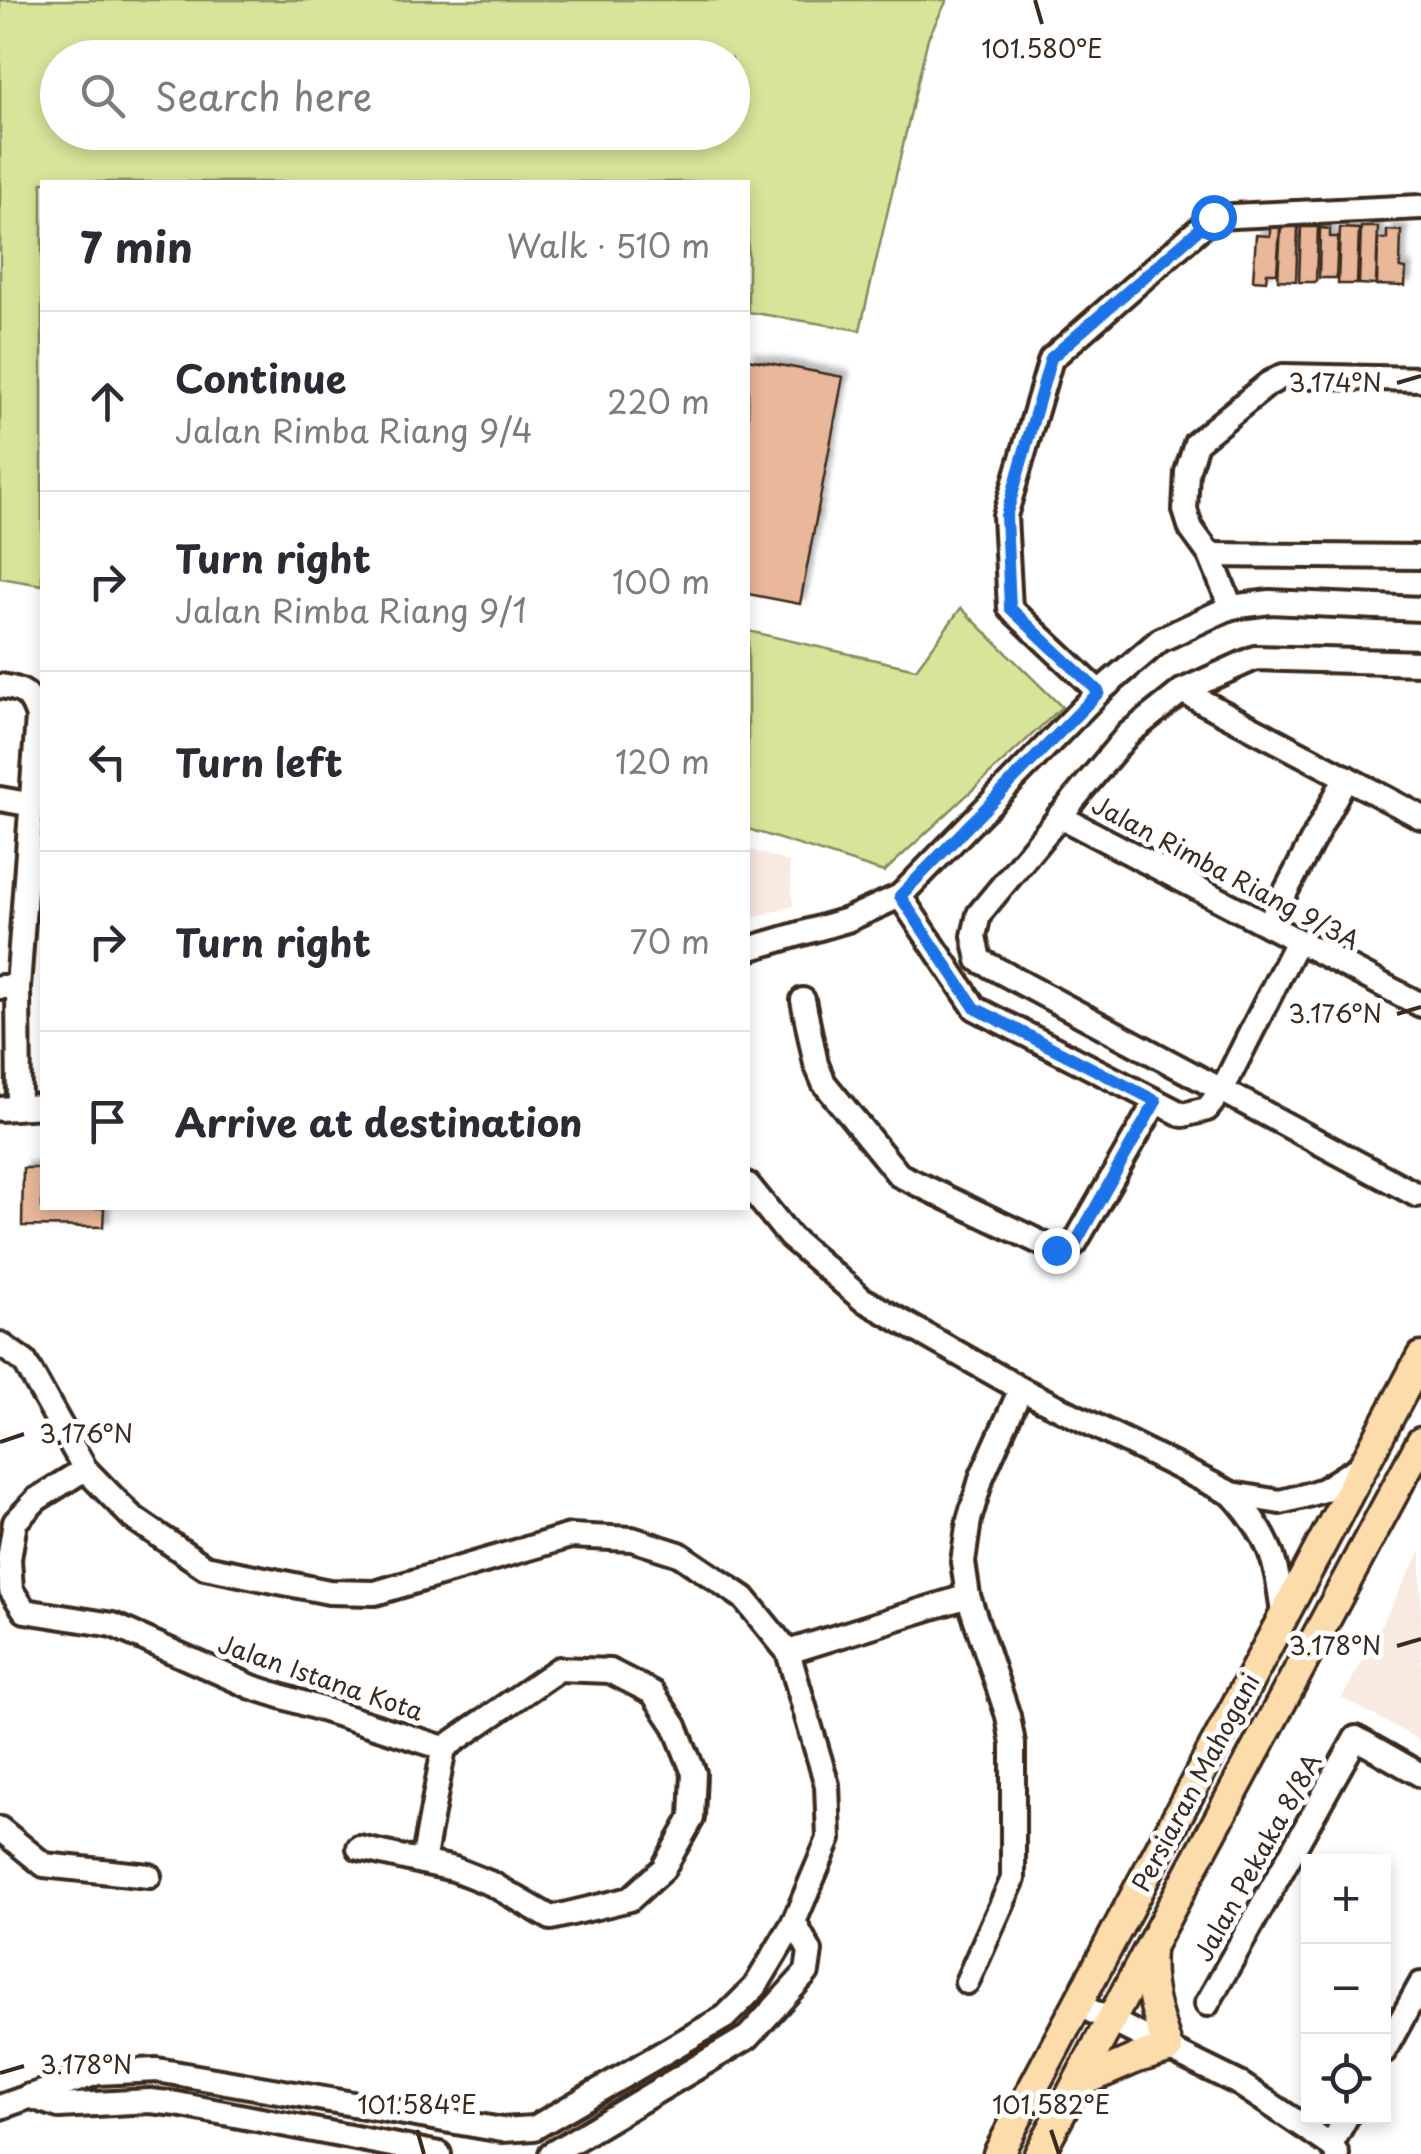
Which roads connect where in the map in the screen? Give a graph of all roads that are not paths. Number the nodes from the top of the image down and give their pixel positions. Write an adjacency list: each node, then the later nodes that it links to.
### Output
1 (1421, 206): 10 (street)
2 (1421, 379): 3 (street)
3 (1210, 555): 4 (street); 5 (street)
4 (1421, 557)
5 (1231, 607): 6 (street); 10 (street)
6 (1421, 609)
7 (1421, 662): 9 (street)
8 (0, 686): 13 (street)
9 (1182, 691): 11 (street); 14 (street)
10 (1099, 692): 16 (street)
11 (1346, 778): 15 (street); 17 (street)
12 (0, 800): 13 (street)
13 (32, 805): 20 (street)
14 (1059, 816): 17 (street, Jalan Rimba Riang 9/3A); 23 (street)
15 (1421, 817)
16 (900, 896): 19 (street); 24 (street)
17 (1268, 926): 18 (street, Jalan Rimba Riang 9/3A)
18 (1297, 940): 22 (street, Jalan Rimba Riang 9/3A); 23 (street)
19 (750, 948)
20 (9, 987): 25 (street)
21 (803, 1000): 24 (street)
22 (1421, 1005)
23 (1222, 1090): 24 (street); 27 (street)
24 (1156, 1101)
25 (21, 1107)
26 (750, 1187): 30 (street)
27 (1417, 1194)
28 (0, 1344): 33 (street)
29 (1421, 1357): 32 (main road, Persiaran Mahogani)
30 (1021, 1390): 34 (street); 35 (street)
31 (1421, 1442): 45 (main road, Persiaran Mahogani)
32 (1364, 1464): 34 (street); 36 (main road, Persiaran Mahogani)
33 (85, 1469): 37 (street); 38 (street, Jalan Istana Kota)
34 (1232, 1494): 36 (street)
35 (968, 1596): 37 (street); 46 (street)
36 (1283, 1617): 48 (main road, Persiaran Mahogani)
37 (788, 1652): 44 (street)
38 (444, 1748): 42 (street); 42 (street, Jalan Istana Kota)
39 (1421, 1775): 49 (street, Jalan Pekaka 8/8A)
40 (0, 1829): 43 (street)
41 (359, 1848): 42 (street, Jalan Istana Kota)
42 (424, 1862)
43 (149, 1876)
44 (794, 1922): 54 (street); 59 (street)
45 (1151, 1946): 50 (main road, Persiaran Mahogani); 52 (main road)
46 (967, 1982)
47 (1421, 1984): 51 (street)
48 (1078, 2004): 50 (street); 60 (main road, Persiaran Mahogani)
49 (1206, 2004)
50 (1112, 2021): 52 (street); 53 (main road, Persiaran Mahogani)
51 (1391, 2038)
52 (1168, 2049): 53 (main road); 57 (street)
53 (1077, 2084): 61 (main road, Persiaran Mahogani)
54 (29, 2096): 55 (street); 58 (street)
55 (0, 2107)
56 (1344, 2124): 57 (street)
57 (1334, 2150)
58 (439, 2154)
59 (551, 2154)
60 (998, 2154)
61 (1038, 2154)

